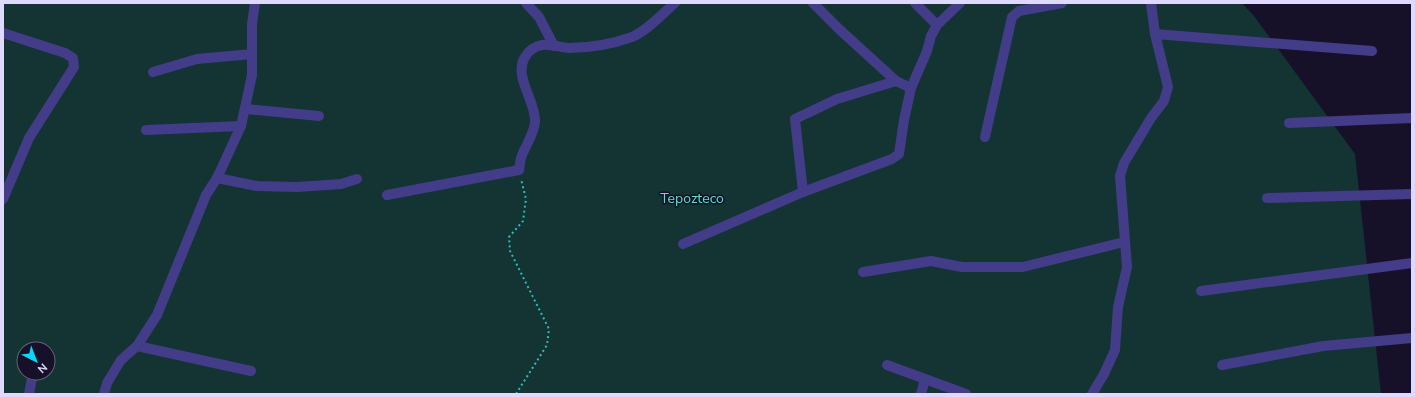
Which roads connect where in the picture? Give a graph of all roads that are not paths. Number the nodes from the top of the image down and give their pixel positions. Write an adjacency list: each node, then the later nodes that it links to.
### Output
1 (255, 3): 14 (street)
2 (526, 3): 12 (street)
3 (675, 3): 12 (street)
4 (814, 3): 16 (street)
5 (914, 3): 9 (street)
6 (960, 3): 9 (street)
7 (1062, 3): 24 (street)
8 (1151, 3): 11 (street)
9 (937, 25): 17 (street)
10 (3, 34): 31 (street)
11 (1155, 34): 13 (street); 32 (street)
12 (554, 46): 29 (street)
13 (1372, 51)
14 (252, 54): 15 (street); 18 (street)
15 (153, 72)
16 (896, 81): 17 (street); 27 (street)
17 (911, 88): 27 (street)
18 (245, 109): 19 (street); 22 (street)
19 (319, 116)
20 (1412, 118): 21 (street)
21 (1289, 122)
22 (241, 126): 23 (street); 25 (street)
23 (146, 130)
24 (985, 137)
25 (218, 178): 26 (street); 38 (street)
26 (357, 178)
27 (803, 192): 33 (street)
28 (1412, 194): 30 (street)
29 (387, 195)
30 (1267, 198)
31 (3, 199)
32 (1124, 242): 35 (street); 48 (street)
33 (683, 244)
34 (1412, 263): 36 (street)
35 (863, 272)
36 (1201, 291)
37 (1412, 338): 40 (street)
38 (137, 346): 41 (street); 45 (street)
39 (887, 365): 42 (street)
40 (1222, 365)
41 (251, 372)
42 (925, 379): 46 (street); 47 (street)
43 (31, 381): 44 (street)
44 (29, 394)
45 (104, 394)
46 (921, 394)
47 (966, 394)
48 (1092, 394)

